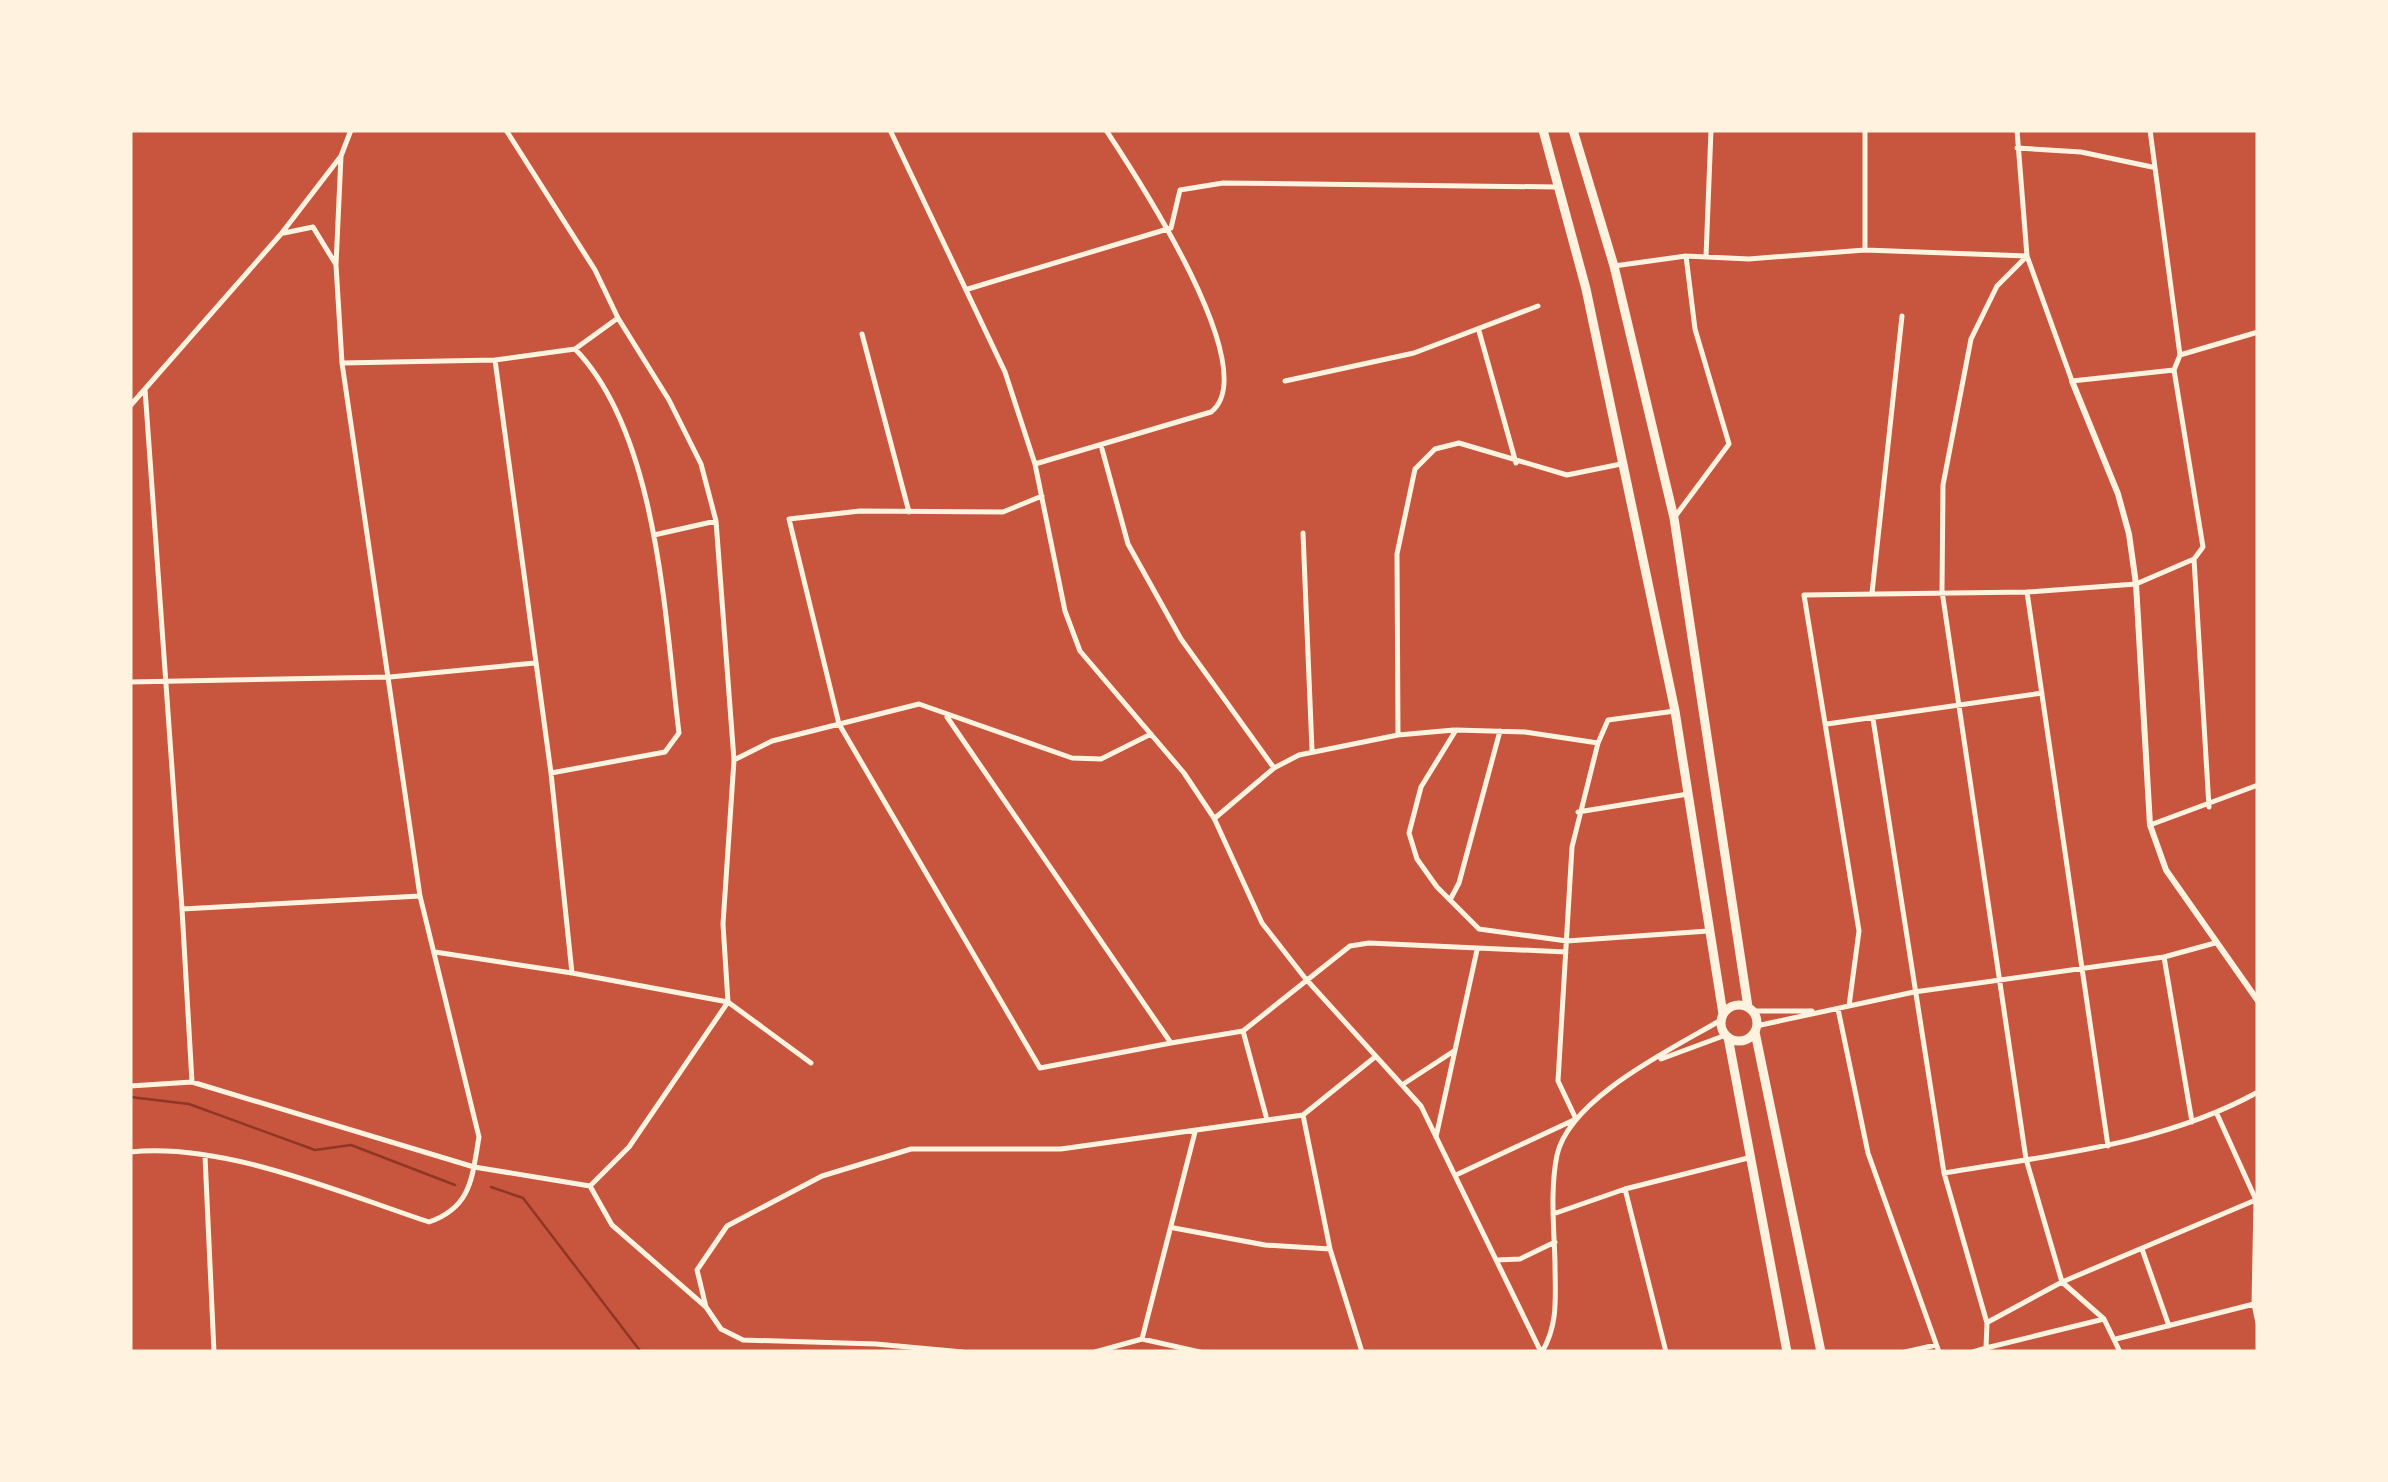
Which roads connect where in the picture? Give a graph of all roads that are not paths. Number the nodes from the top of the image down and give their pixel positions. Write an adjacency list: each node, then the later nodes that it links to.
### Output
1 (352, 130): 12 (street)
2 (506, 130): 26 (street)
3 (890, 130): 23 (street)
4 (1106, 130): 15 (street)
5 (1543, 130): 14 (main road)
6 (1572, 130): 22 (main road)
7 (1711, 130): 19 (street)
8 (1865, 130): 17 (street)
9 (2016, 130): 11 (street)
10 (2150, 130): 13 (street)
11 (2017, 148): 13 (street); 20 (street)
12 (341, 156): 16 (street); 21 (street)
13 (2152, 166): 31 (street)
14 (1560, 187): 15 (street); 42 (main road)
15 (1171, 228): 23 (street); 39 (street)
16 (281, 234): 21 (street); 37 (street)
17 (1865, 250): 19 (street); 20 (street)
18 (1686, 256): 19 (street); 22 (street); 45 (street)
19 (1706, 256)
20 (2027, 256): 36 (street); 51 (street)
21 (336, 265): 33 (street)
22 (1614, 266): 45 (main road)
23 (968, 289): 41 (street)
24 (1538, 306): 27 (street)
25 (1902, 316): 53 (street)
26 (618, 318): 30 (street); 46 (street)
27 (1478, 329): 35 (street); 40 (street)
28 (2258, 332): 31 (street)
29 (862, 334): 44 (street)
30 (575, 349): 32 (street); 48 (street)
31 (2180, 355): 34 (street)
32 (495, 360): 33 (street); 54 (street)
33 (342, 362): 55 (street)
34 (2174, 370): 36 (street); 49 (street)
35 (1285, 381)
36 (2072, 381): 50 (street)
37 (145, 389): 38 (street); 57 (street)
38 (130, 406)
39 (1102, 448): 41 (street); 72 (street)
40 (1516, 462): 42 (street); 68 (street)
41 (1035, 464): 43 (street)
42 (1624, 464): 60 (main road)
43 (1042, 496): 44 (street); 67 (street)
44 (909, 512): 63 (street)
45 (1674, 518): 98 (main road)
46 (716, 521): 48 (street); 71 (street)
47 (1303, 533): 70 (street)
48 (654, 534): 73 (street)
49 (2194, 559): 50 (street); 76 (street)
50 (2136, 584): 52 (street); 79 (street)
51 (1942, 592): 52 (street); 53 (street); 59 (street)
52 (2027, 592): 58 (street)
53 (1872, 594): 64 (street)
54 (535, 663): 55 (street); 73 (street)
55 (390, 676): 57 (street); 80 (street)
56 (130, 682): 57 (street)
57 (166, 682): 82 (street)
58 (2042, 692): 59 (street); 90 (street)
59 (1960, 707): 62 (street); 93 (street)
60 (1676, 711): 69 (street); 75 (main road)
61 (947, 717): 63 (street); 67 (street); 105 (street)
62 (1873, 719): 64 (street); 94 (street)
63 (839, 724): 71 (street); 105 (street)
64 (1827, 724): 97 (street)
65 (1456, 730): 66 (street); 68 (street); 81 (street)
66 (1500, 731): 69 (street); 81 (street)
67 (1151, 734): 78 (street)
68 (1398, 734): 70 (street)
69 (1598, 742): 77 (street)
70 (1312, 750): 72 (street)
71 (734, 760): 96 (street)
72 (1274, 768): 78 (street)
73 (551, 773): 91 (street)
74 (2258, 785): 76 (street)
75 (1688, 794): 77 (street); 83 (main road)
76 (2210, 806): 79 (street)
77 (1578, 812): 84 (street)
78 (1214, 818): 92 (street)
79 (2150, 825): 85 (street)
80 (420, 896): 82 (street); 87 (street)
81 (1450, 900): 84 (street)
82 (182, 909): 110 (street)
83 (1709, 931): 84 (street); 101 (main road)
84 (1567, 941): 88 (street)
85 (2215, 944): 89 (street); 95 (street)
86 (1477, 950): 88 (street); 92 (street); 106 (street)
87 (435, 952): 91 (street); 126 (street)
88 (1566, 952): 117 (street)
89 (2164, 957): 90 (street); 118 (street)
90 (2083, 969): 93 (street); 121 (street)
91 (572, 972): 96 (street)
92 (1305, 978): 103 (street); 107 (street)
93 (1998, 982): 94 (street); 125 (street)
94 (1914, 992): 97 (street); 127 (street)
95 (2258, 1001)
96 (728, 1002): 108 (street); 129 (street)
97 (1849, 1006): 99 (street)
98 (1750, 1009): 100 (street); 101 (main road); 102 (main road)
99 (1838, 1009): 100 (street); 147 (street)
100 (1825, 1011): 102 (street)
101 (1722, 1017): 104 (main road); 109 (street)
102 (1756, 1029): 104 (main road); 158 (main road)
103 (1243, 1031): 105 (street); 116 (street)
104 (1727, 1036): 109 (street); 124 (main road)
105 (1171, 1043)
106 (1454, 1052): 111 (street); 120 (street)
107 (1376, 1057): 111 (street); 115 (street)
108 (812, 1063)
109 (1649, 1063): 117 (street)
110 (192, 1082): 112 (street); 126 (street)
111 (1404, 1083): 120 (street)
112 (130, 1086)
113 (2258, 1092): 114 (street)
114 (2217, 1114): 118 (street); 131 (street)
115 (1303, 1115): 116 (street); 135 (street)
116 (1266, 1117): 119 (street)
117 (1576, 1119): 128 (street); 132 (street)
118 (2192, 1122): 121 (street)
119 (1195, 1132): 133 (street); 140 (street)
120 (1436, 1137): 128 (street)
121 (2108, 1146): 125 (street)
122 (130, 1152): 123 (street)
123 (205, 1156): 126 (street); 150 (street)
124 (1748, 1158): 130 (street); 157 (main road)
125 (2026, 1159): 127 (street); 138 (street)
126 (474, 1168): 129 (street)
127 (1944, 1172): 142 (street)
128 (1456, 1175): 137 (street)
129 (590, 1186): 140 (street)
130 (1625, 1188): 132 (street); 156 (street)
131 (2257, 1200): 136 (street); 139 (street)
132 (1552, 1214): 134 (street)
133 (1174, 1228): 135 (street); 145 (street)
134 (1555, 1242): 137 (street); 155 (street)
135 (1330, 1249): 154 (street)
136 (2142, 1249): 138 (street); 144 (street)
137 (1498, 1260): 155 (street)
138 (2062, 1282): 141 (street); 142 (street)
139 (2254, 1304): 143 (street); 144 (street)
140 (706, 1308): 151 (street)
141 (2104, 1319): 146 (street); 149 (street)
142 (1987, 1323): 148 (street)
143 (2258, 1323)
144 (2169, 1326): 146 (street)
145 (1142, 1339): 152 (street); 153 (street)
146 (2116, 1339): 161 (street)
147 (1938, 1348): 159 (street)
148 (1986, 1348): 149 (street); 160 (street)
149 (2003, 1349)
150 (214, 1352)
151 (962, 1352)
152 (1094, 1352)
153 (1200, 1352)
154 (1362, 1352)
155 (1541, 1352)
156 (1666, 1352)
157 (1786, 1352)
158 (1821, 1352)
159 (1905, 1352)
160 (1973, 1352)
161 (2120, 1352)

